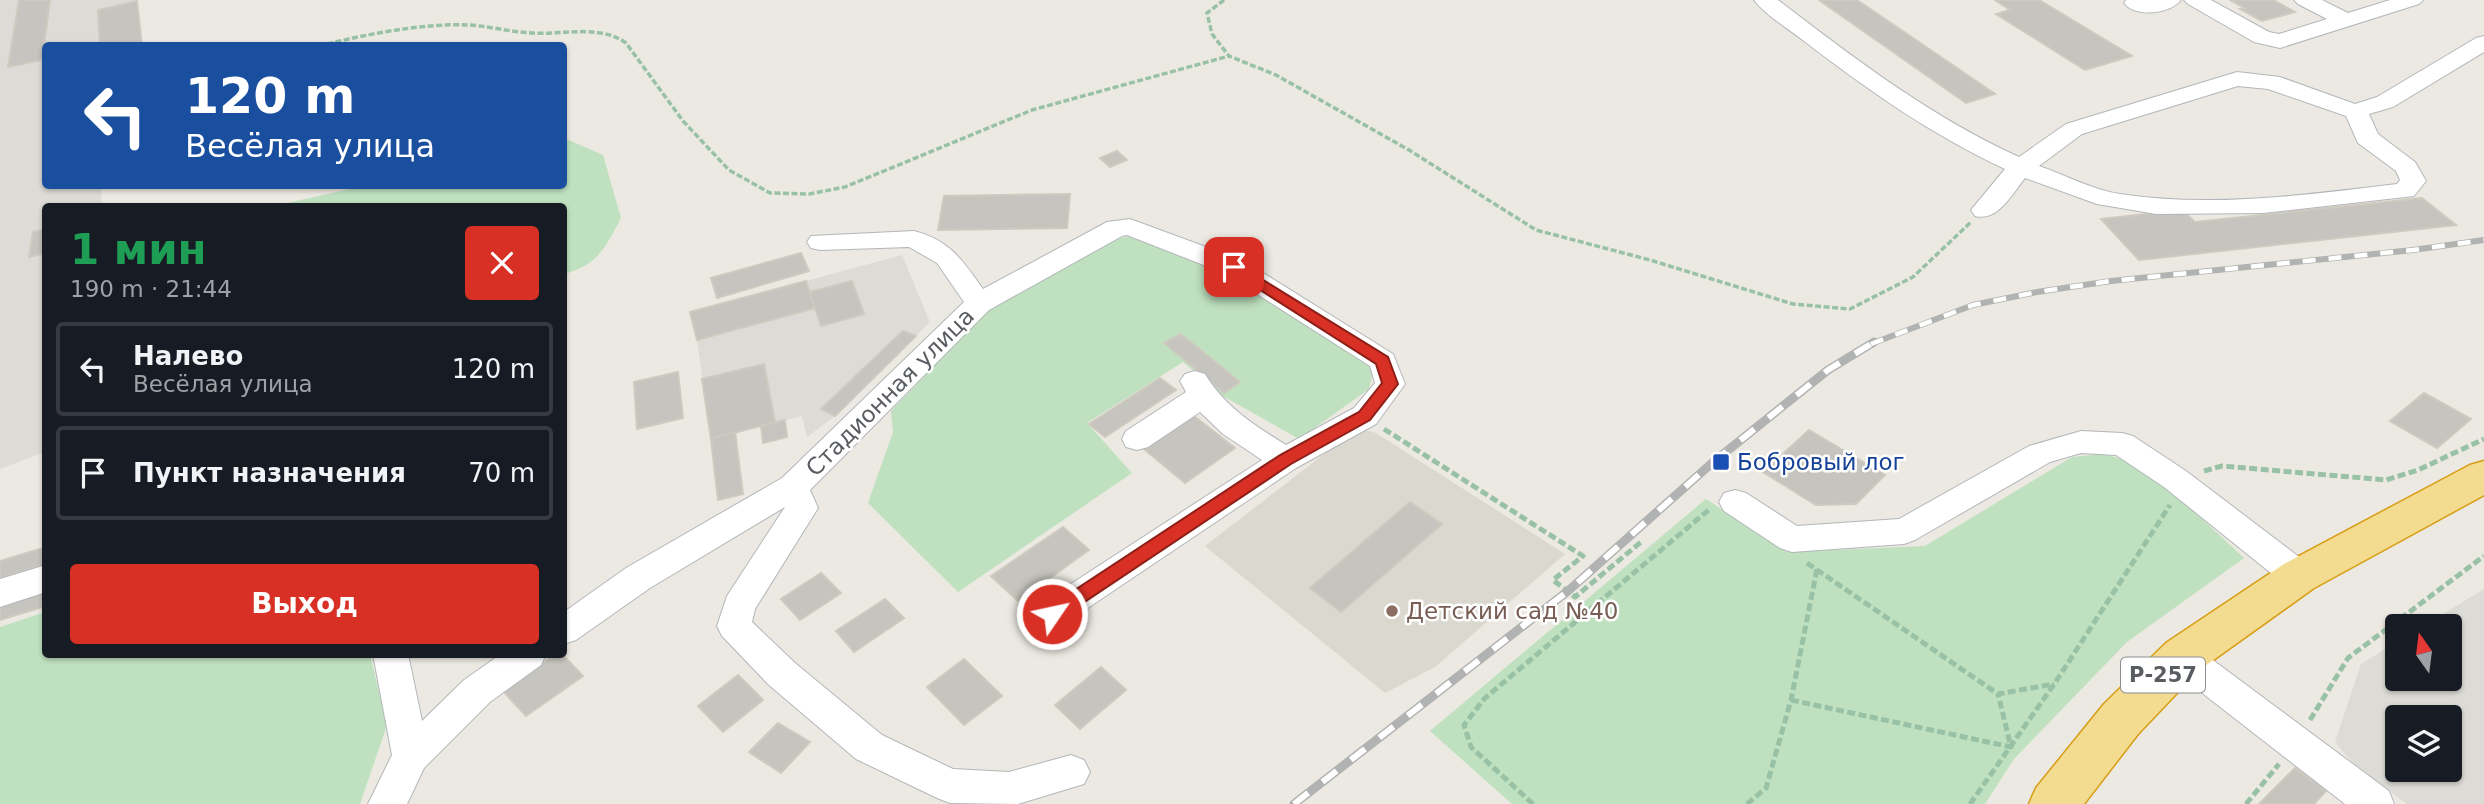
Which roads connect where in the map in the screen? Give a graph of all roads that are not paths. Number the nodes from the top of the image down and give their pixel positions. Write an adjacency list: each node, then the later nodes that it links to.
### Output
1 (1765, 0): 10 (street)
2 (2170, 0): 6 (street)
3 (2195, 0): 7 (street)
4 (2305, 0): 7 (street)
5 (2412, 0): 7 (street)
6 (2135, 3)
7 (2348, 10)
8 (2484, 43): 9 (street)
9 (2356, 111): 10 (street); 10 (street)
10 (2019, 169): 11 (street)
11 (1984, 210)
12 (820, 242): 14 (street)
13 (1234, 267): 14 (street, Стадионная улица); 16 (street)
14 (979, 303): 18 (street, Стадионная улица)
15 (1137, 439): 16 (street)
16 (1285, 460): 23 (street)
17 (2484, 475): 20 (highway, Р-257)
18 (793, 487): 24 (street, Стадионная улица); 29 (street)
19 (1724, 508): 20 (street)
20 (2299, 576): 25 (highway, Р-257)
21 (42, 579): 22 (street)
22 (0, 593)
23 (1052, 614)
24 (567, 628)
25 (2182, 657): 31 (highway, Р-257); 32 (street)
26 (391, 658): 28 (street)
27 (523, 658): 28 (street)
28 (411, 756): 30 (street)
29 (1071, 772)
30 (387, 804)
31 (2054, 804)
32 (2375, 804)

